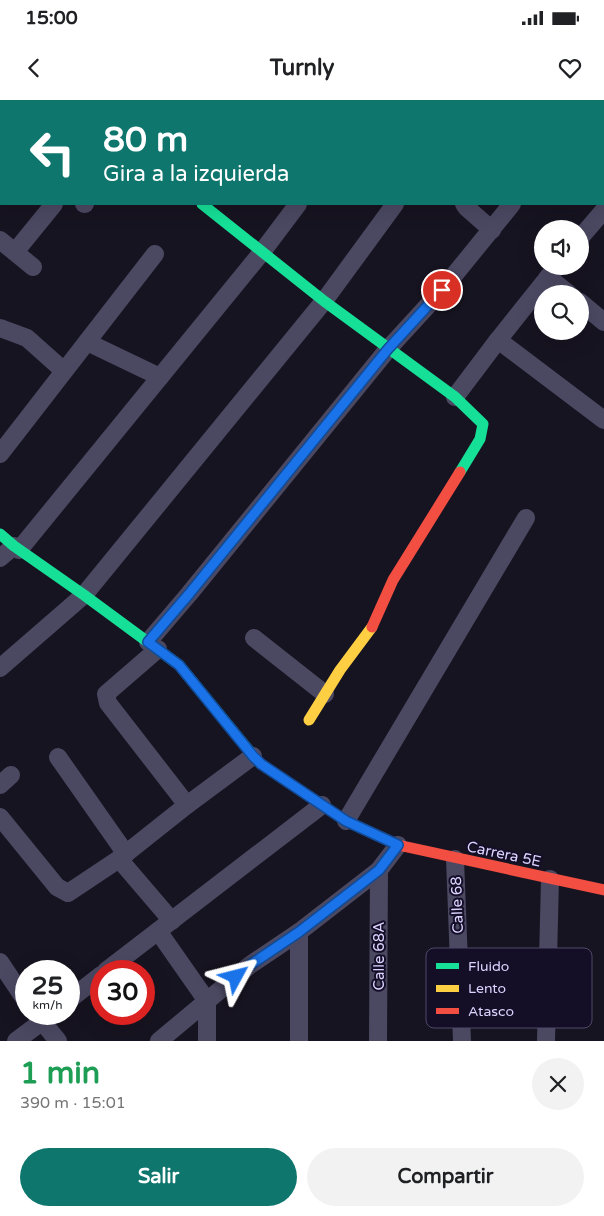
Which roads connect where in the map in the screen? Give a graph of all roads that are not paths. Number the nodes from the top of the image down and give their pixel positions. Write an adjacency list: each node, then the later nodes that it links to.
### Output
1 (53, 205): 11 (street)
2 (203, 205): 12 (street)
3 (297, 205): 12 (street)
4 (394, 205): 16 (street)
5 (465, 205): 9 (street)
6 (511, 205): 9 (street)
7 (601, 218): 8 (street)
8 (589, 229)
9 (492, 230): 22 (street)
10 (0, 240): 11 (street)
11 (15, 252): 14 (street)
12 (262, 252): 16 (street); 24 (street)
13 (155, 254): 21 (street)
14 (33, 267)
15 (551, 275): 20 (street)
16 (324, 301): 22 (street); 32 (street)
17 (589, 310): 18 (street)
18 (604, 322)
19 (0, 328): 23 (street)
20 (498, 340): 25 (street); 26 (street)
21 (87, 342): 23 (street); 24 (street)
22 (388, 349): 25 (street); 34 (street)
23 (64, 371): 27 (street)
24 (160, 377): 30 (street)
25 (454, 397): 36 (street)
26 (604, 420)
27 (0, 454)
28 (526, 518): 43 (street)
29 (0, 534): 30 (street, Carrera 5E)
30 (17, 548): 31 (street); 32 (street, Carrera 5E)
31 (0, 558)
32 (84, 595): 34 (street, Carrera 5E); 35 (street)
33 (254, 638): 36 (street)
34 (153, 646): 38 (street, Carrera 5E); 41 (street)
35 (0, 668)
36 (325, 694): 37 (street)
37 (309, 720)
38 (253, 756): 40 (street, Carrera 5E); 41 (street)
39 (58, 757): 45 (street)
40 (322, 804): 43 (street, Carrera 5E); 50 (street)
41 (187, 805): 45 (street)
42 (0, 817): 45 (street)
43 (346, 821): 44 (street, Carrera 5E)
44 (398, 845): 46 (street, Carrera 5E); 47 (street)
45 (122, 856): 50 (street)
46 (455, 859): 48 (street, Carrera 5E); 53 (street, Calle 68)
47 (379, 870): 52 (street); 70 (street, Calle 68A)
48 (550, 879): 49 (street, Carrera 5E); 54 (street)
49 (604, 890)
50 (172, 920): 51 (street)
51 (158, 932): 55 (street); 60 (street)
52 (299, 932): 60 (street); 69 (street)
53 (458, 948)
54 (548, 948)
55 (121, 960)
56 (0, 962): 58 (street)
57 (90, 984): 59 (street)
58 (15, 985)
59 (80, 991)
60 (207, 1001): 67 (street); 68 (street)
61 (33, 1025): 65 (street)
62 (48, 1025): 66 (street)
63 (462, 1028): 71 (street, Calle 68)
64 (546, 1028): 72 (street)
65 (16, 1041)
66 (58, 1041)
67 (159, 1041)
68 (207, 1041)
69 (299, 1041)
70 (378, 1041)
71 (462, 1041)
72 (546, 1041)

